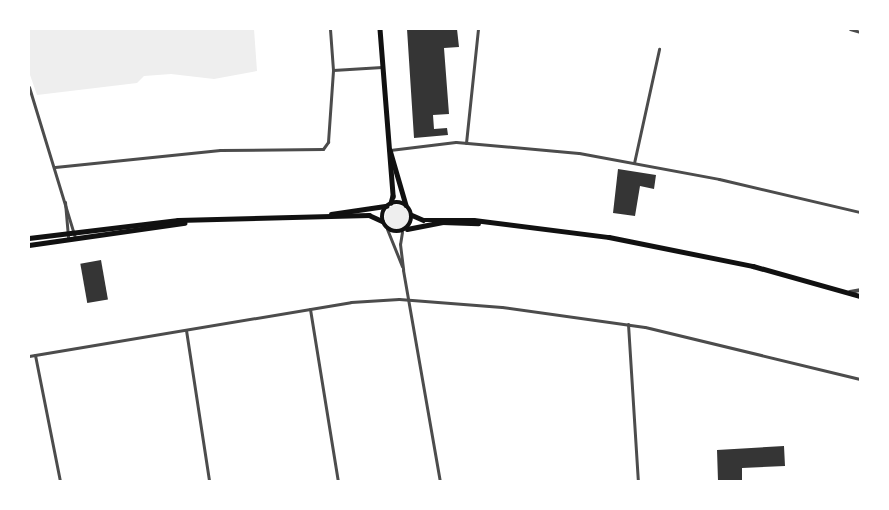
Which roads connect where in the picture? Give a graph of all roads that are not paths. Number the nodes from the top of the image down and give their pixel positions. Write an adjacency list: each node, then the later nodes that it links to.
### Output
1 (330, 29): 8 (street)
2 (380, 29): 7 (main road)
3 (478, 29): 10 (street)
4 (850, 29): 5 (street)
5 (860, 32)
6 (659, 49): 12 (street)
7 (382, 67): 8 (street); 11 (main road)
8 (333, 70): 13 (street)
9 (29, 87): 13 (street)
10 (466, 143): 11 (street); 12 (street)
11 (390, 150): 15 (main road); 16 (main road)
12 (634, 163): 18 (street)
13 (55, 167): 14 (street)
14 (64, 199): 26 (street); 27 (street)
15 (391, 203): 16 (main road); 17 (main road)
16 (406, 205): 20 (main road)
17 (386, 206): 19 (main road); 22 (main road)
18 (860, 212)
19 (317, 215): 21 (main road); 22 (main road)
20 (412, 215): 23 (main road); 25 (main road)
21 (220, 219): 26 (main road); 29 (main road)
22 (382, 221): 24 (main road)
23 (482, 222): 25 (main road); 35 (main road)
24 (387, 229): 28 (main road); 33 (street)
25 (407, 229): 28 (main road)
26 (74, 231): 27 (main road); 29 (street)
27 (67, 232): 30 (main road); 31 (street)
28 (402, 232): 33 (street)
29 (75, 237): 31 (main road)
30 (29, 238)
31 (68, 238): 32 (main road)
32 (29, 245)
33 (403, 270): 37 (street)
34 (860, 290): 35 (street)
35 (849, 293): 36 (main road)
36 (860, 296)
37 (408, 300): 38 (street); 39 (street); 47 (street)
38 (310, 310): 40 (street); 46 (street)
39 (628, 324): 43 (street); 48 (street)
40 (186, 330): 41 (street); 45 (street)
41 (34, 355): 42 (street); 44 (street)
42 (29, 356)
43 (860, 379)
44 (60, 481)
45 (209, 481)
46 (338, 481)
47 (440, 481)
48 (638, 481)

